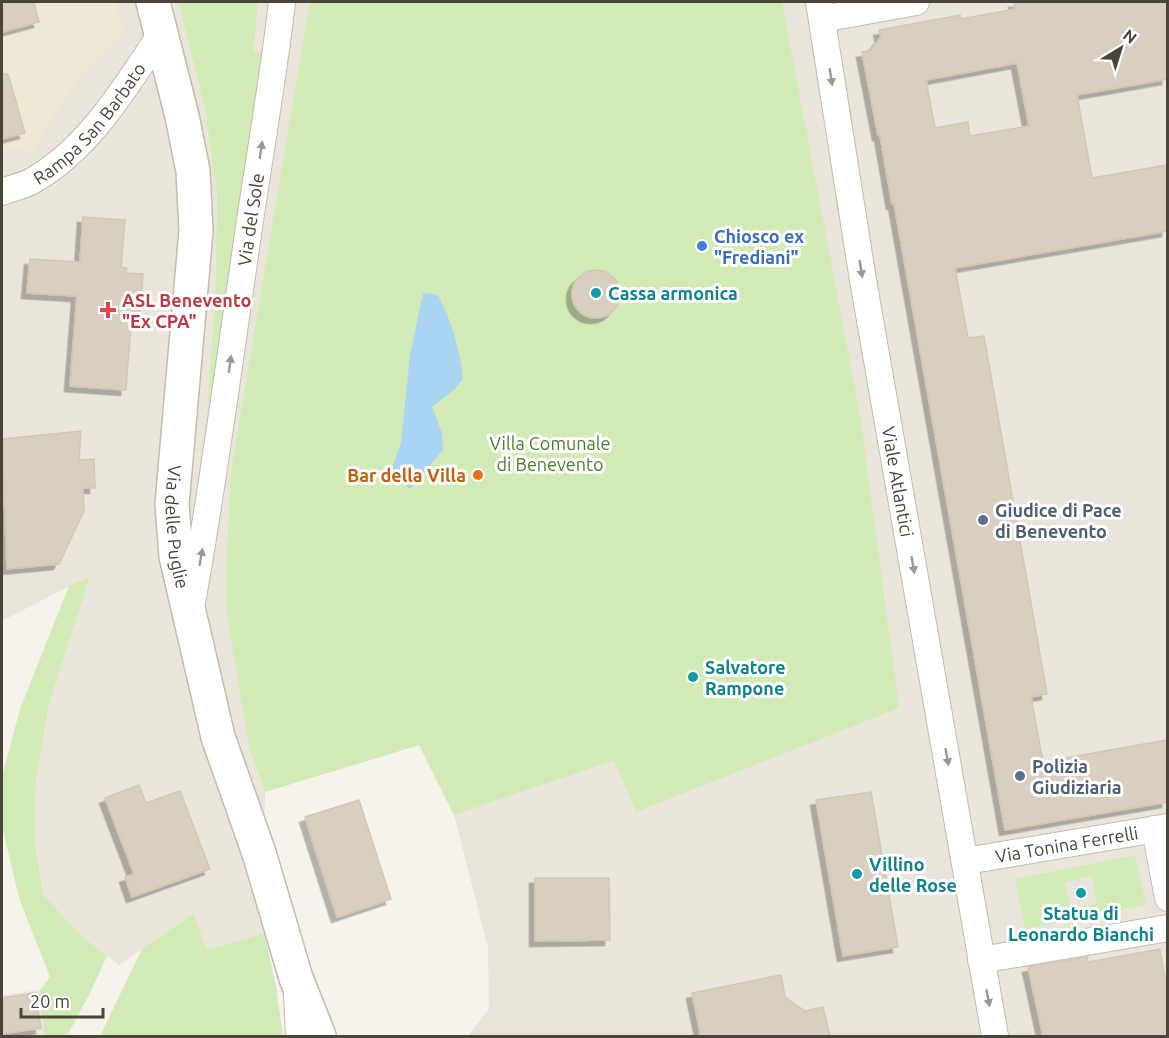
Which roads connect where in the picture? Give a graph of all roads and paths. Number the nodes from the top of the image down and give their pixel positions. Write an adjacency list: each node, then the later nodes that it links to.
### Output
1 (153, 2): 5 (street, Via delle Puglie)
2 (282, 2): 7 (street, Via del Sole, one-way to 2)
3 (916, 2): 4 (street)
4 (820, 10): 9 (street, Viale Atlantici, one-way to 9)
5 (161, 34): 6 (street, Rampa San Barbato); 7 (street, Via delle Puglie)
6 (2, 192)
7 (190, 614): 13 (street, Via delle Puglie)
8 (1161, 828): 9 (street, Via Tonina Ferrelli); 10 (street)
9 (966, 861): 12 (street, Viale Atlantici)
10 (1167, 898)
11 (1167, 928): 12 (street)
12 (981, 960): 16 (street, Viale Atlantici, one-way to 16)
13 (296, 978): 14 (street); 15 (street, Via delle Puglie)
14 (299, 1036)
15 (319, 1036)
16 (995, 1036)

